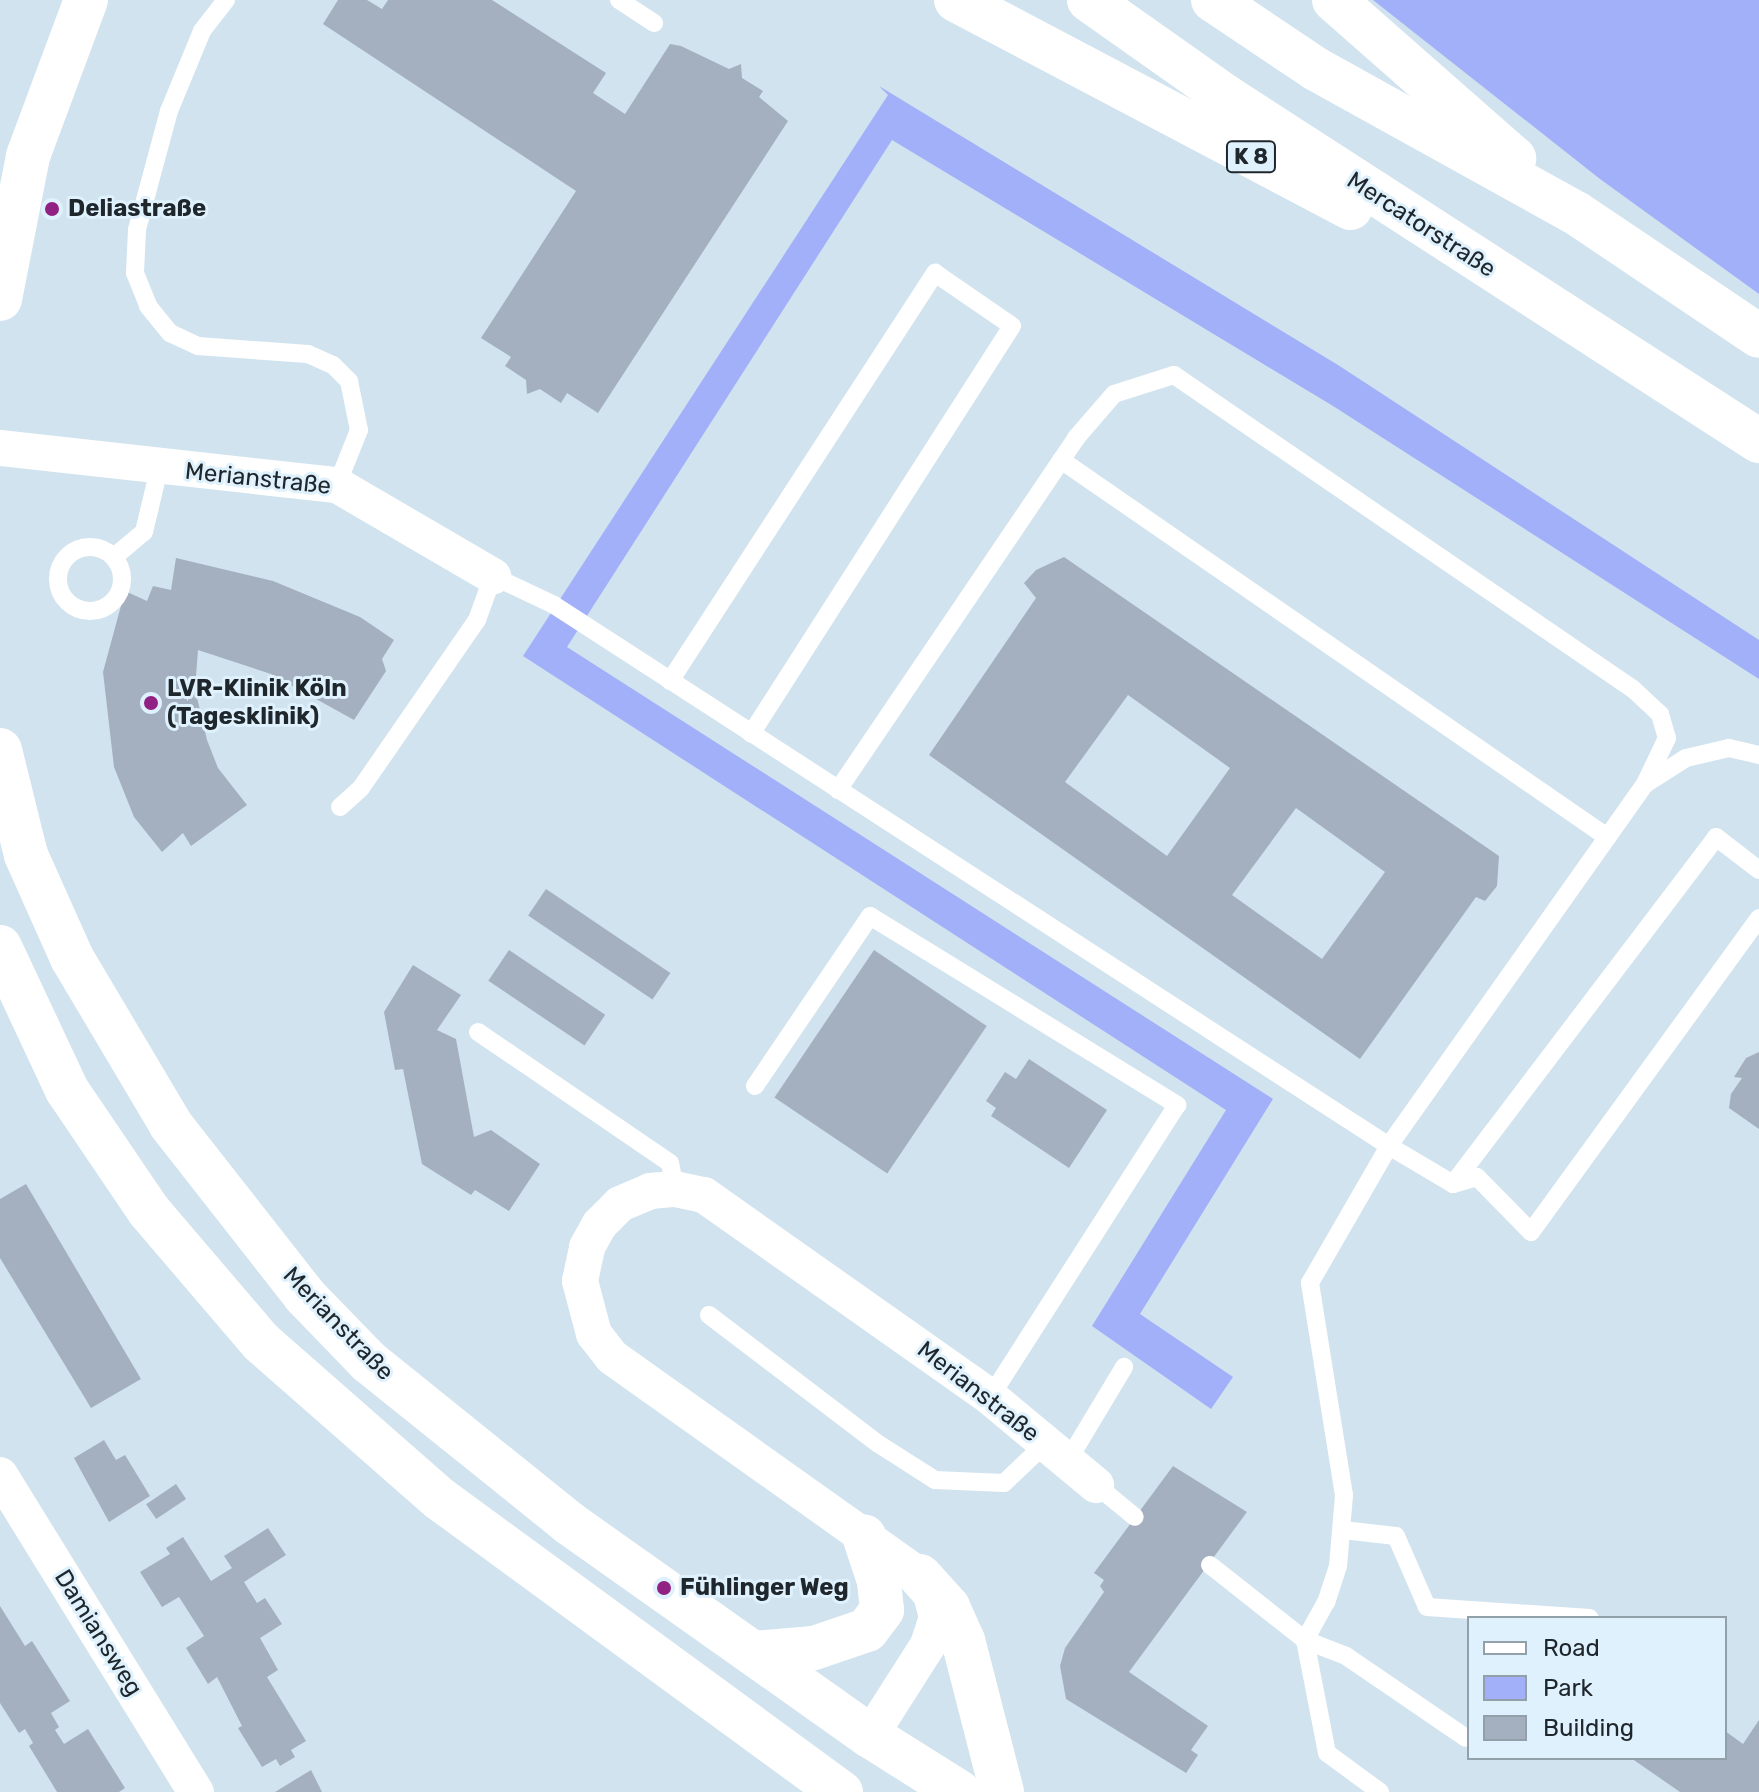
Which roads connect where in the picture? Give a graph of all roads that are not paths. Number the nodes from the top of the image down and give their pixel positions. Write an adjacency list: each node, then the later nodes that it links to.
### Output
1 (86, 0): 10 (main road)
2 (226, 0): 17 (lane)
3 (619, 0): 8 (lane)
4 (956, 0): 11 (main road, K 8)
5 (1089, 0): 11 (main road, Mercatorstraße / K 8)
6 (1213, 0): 9 (main road)
7 (1334, 0): 9 (main road)
8 (654, 23)
9 (1576, 213): 12 (main road)
10 (0, 299)
11 (1549, 308): 13 (main road, Mercatorstraße / K 8)
12 (1759, 336)
13 (1759, 441)
14 (0, 448): 16 (street, Merianstraße)
15 (1061, 460): 24 (lane); 25 (lane); 27 (lane)
16 (159, 469): 17 (street, Merianstraße); 18 (lane)
17 (337, 485): 19 (street, Merianstraße)
18 (114, 557)
19 (493, 576): 20 (lane); 26 (lane)
20 (670, 681): 21 (lane); 21 (lane)
21 (751, 734): 25 (lane)
22 (0, 750): 49 (main road, Merianstraße)
23 (1759, 755): 24 (lane)
24 (1645, 784): 27 (lane)
25 (838, 790): 33 (lane)
26 (340, 807)
27 (1607, 837): 33 (lane)
28 (1759, 870): 34 (lane)
29 (1759, 918): 34 (lane)
30 (0, 947): 52 (main road)
31 (478, 1032): 35 (lane)
32 (755, 1086): 38 (lane)
33 (1389, 1146): 34 (lane); 43 (lane)
34 (1453, 1184)
35 (675, 1189): 38 (street, Merianstraße); 44 (street, Merianstraße)
36 (709, 1315): 39 (lane)
37 (1124, 1367): 39 (lane)
38 (990, 1397): 39 (street, Merianstraße)
39 (1056, 1453): 41 (street, Merianstraße)
40 (0, 1475): 53 (street, Damiansweg)
41 (1096, 1485): 42 (lane)
42 (1135, 1517)
43 (1343, 1530): 47 (lane); 48 (lane)
44 (864, 1536): 46 (street, Merianstraße); 49 (main road)
45 (1210, 1565): 48 (lane)
46 (920, 1576): 50 (street); 55 (main road)
47 (1560, 1616)
48 (1305, 1640): 51 (lane); 56 (lane)
49 (753, 1653): 50 (main road, Merianstraße)
50 (870, 1736): 52 (main road); 54 (main road, Merianstraße)
51 (1466, 1738)
52 (835, 1790)
53 (196, 1792)
54 (959, 1792)
55 (1002, 1792)
56 (1380, 1792)

